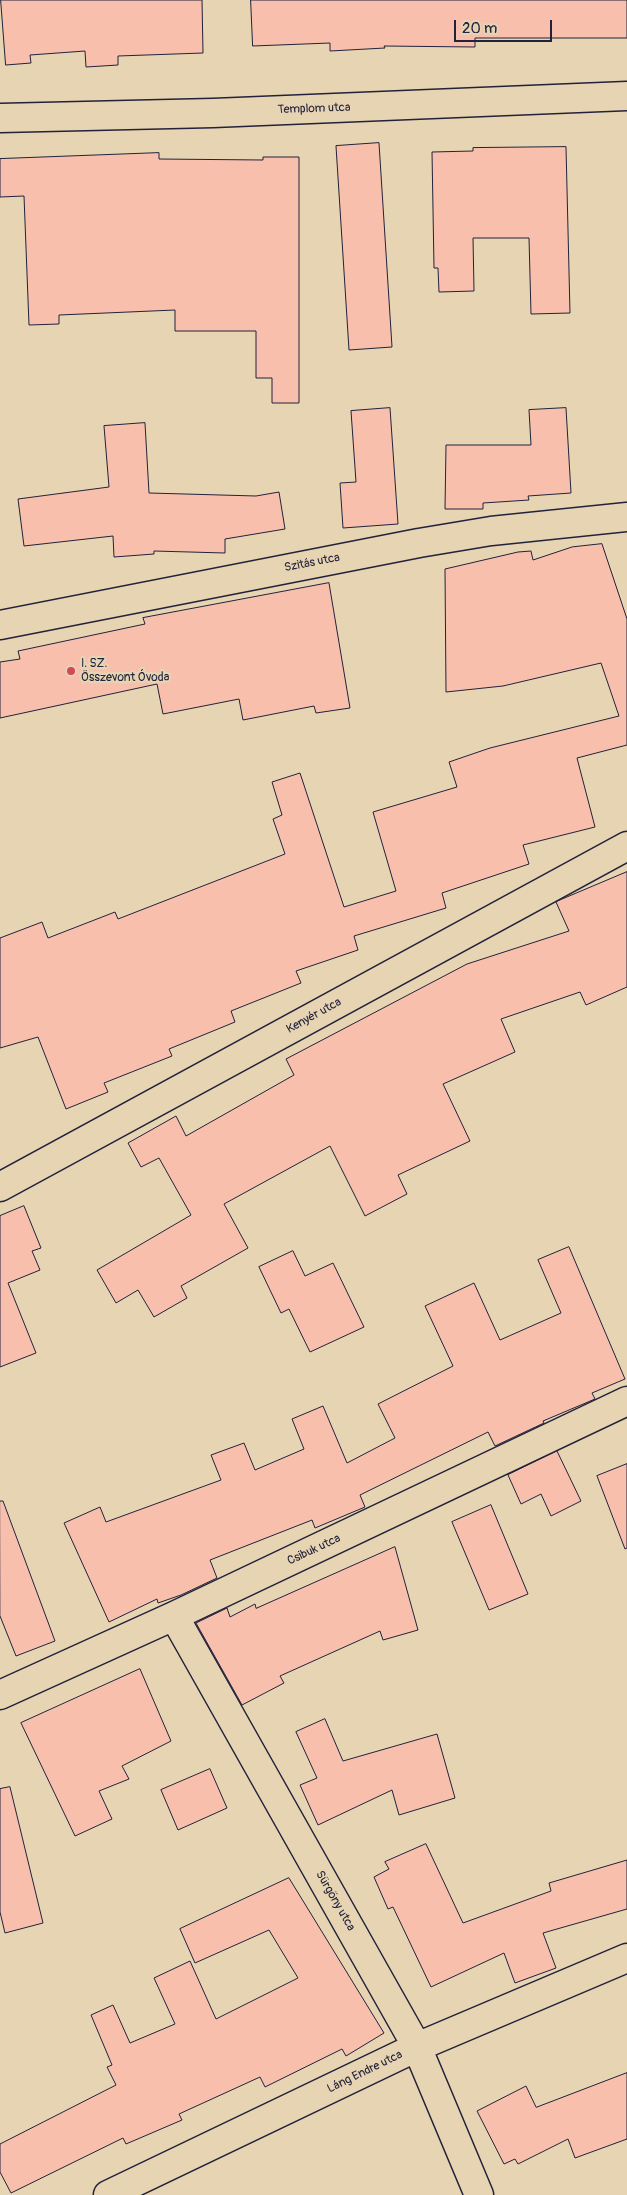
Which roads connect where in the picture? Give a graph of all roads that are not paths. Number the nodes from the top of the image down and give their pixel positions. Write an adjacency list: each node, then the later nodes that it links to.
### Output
1 (627, 96): 2 (street, Templom utca)
2 (0, 118)
3 (627, 517): 4 (street, Szitás utca)
4 (0, 625)
5 (627, 846): 6 (street, Kenyér utca)
6 (0, 1187)
7 (627, 1401): 8 (street, Csibuk utca)
8 (174, 1616): 9 (street, Csibuk utca); 11 (street, Sürgöny utca)
9 (0, 1694)
10 (627, 1958): 11 (street, Láng Endre utca)
11 (417, 2047): 12 (street, Láng Endre utca); 13 (street, Sürgöny utca)
12 (108, 2195)
13 (478, 2195)

